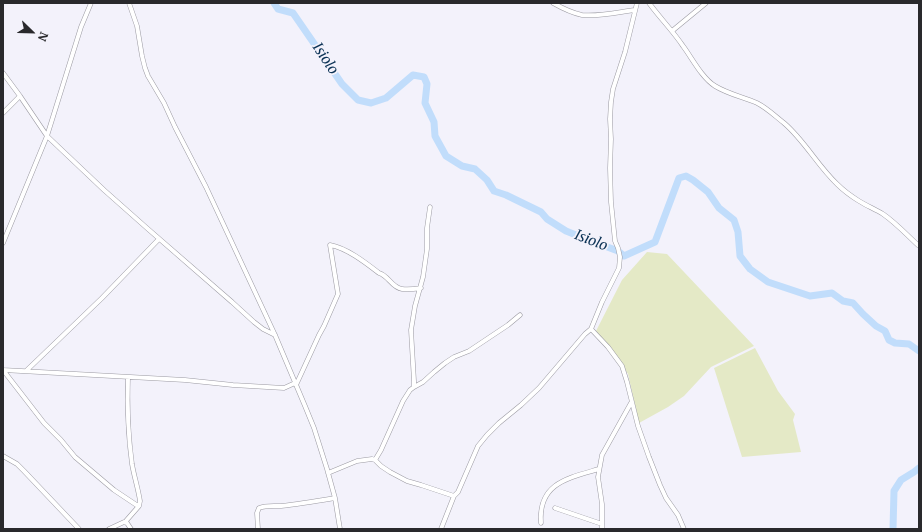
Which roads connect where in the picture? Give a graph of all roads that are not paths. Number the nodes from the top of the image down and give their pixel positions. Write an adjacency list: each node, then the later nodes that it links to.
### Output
1 (90, 3): 12 (street)
2 (129, 3): 20 (street)
3 (553, 3): 7 (street)
4 (637, 3): 7 (street)
5 (649, 3): 8 (street)
6 (706, 3): 8 (street)
7 (635, 10): 19 (street)
8 (672, 31): 16 (street)
9 (3, 73): 10 (street)
10 (20, 96): 11 (street); 12 (street)
11 (3, 113)
12 (47, 136): 14 (street); 15 (street)
13 (430, 207): 17 (street)
14 (159, 239): 20 (street); 22 (street)
15 (3, 243)
16 (919, 246)
17 (421, 288): 24 (street); 25 (street)
18 (520, 315): 25 (street)
19 (591, 329): 26 (street); 31 (street)
20 (274, 335): 24 (street)
21 (3, 370): 22 (street); 33 (street)
22 (26, 371): 23 (street)
23 (128, 377): 24 (street); 33 (street)
24 (295, 384): 30 (street)
25 (414, 387): 28 (street)
26 (632, 402): 29 (street); 44 (street)
27 (3, 456): 38 (street)
28 (376, 460): 30 (street); 31 (street)
29 (599, 469): 36 (street); 37 (street)
30 (328, 473): 32 (street)
31 (454, 496): 43 (street)
32 (335, 498): 41 (street); 42 (street)
33 (138, 506): 35 (street)
34 (555, 508): 37 (street)
35 (125, 522): 39 (street); 40 (street)
36 (541, 523)
37 (602, 527)
38 (79, 529)
39 (109, 529)
40 (131, 529)
41 (258, 529)
42 (340, 529)
43 (441, 529)
44 (684, 529)

